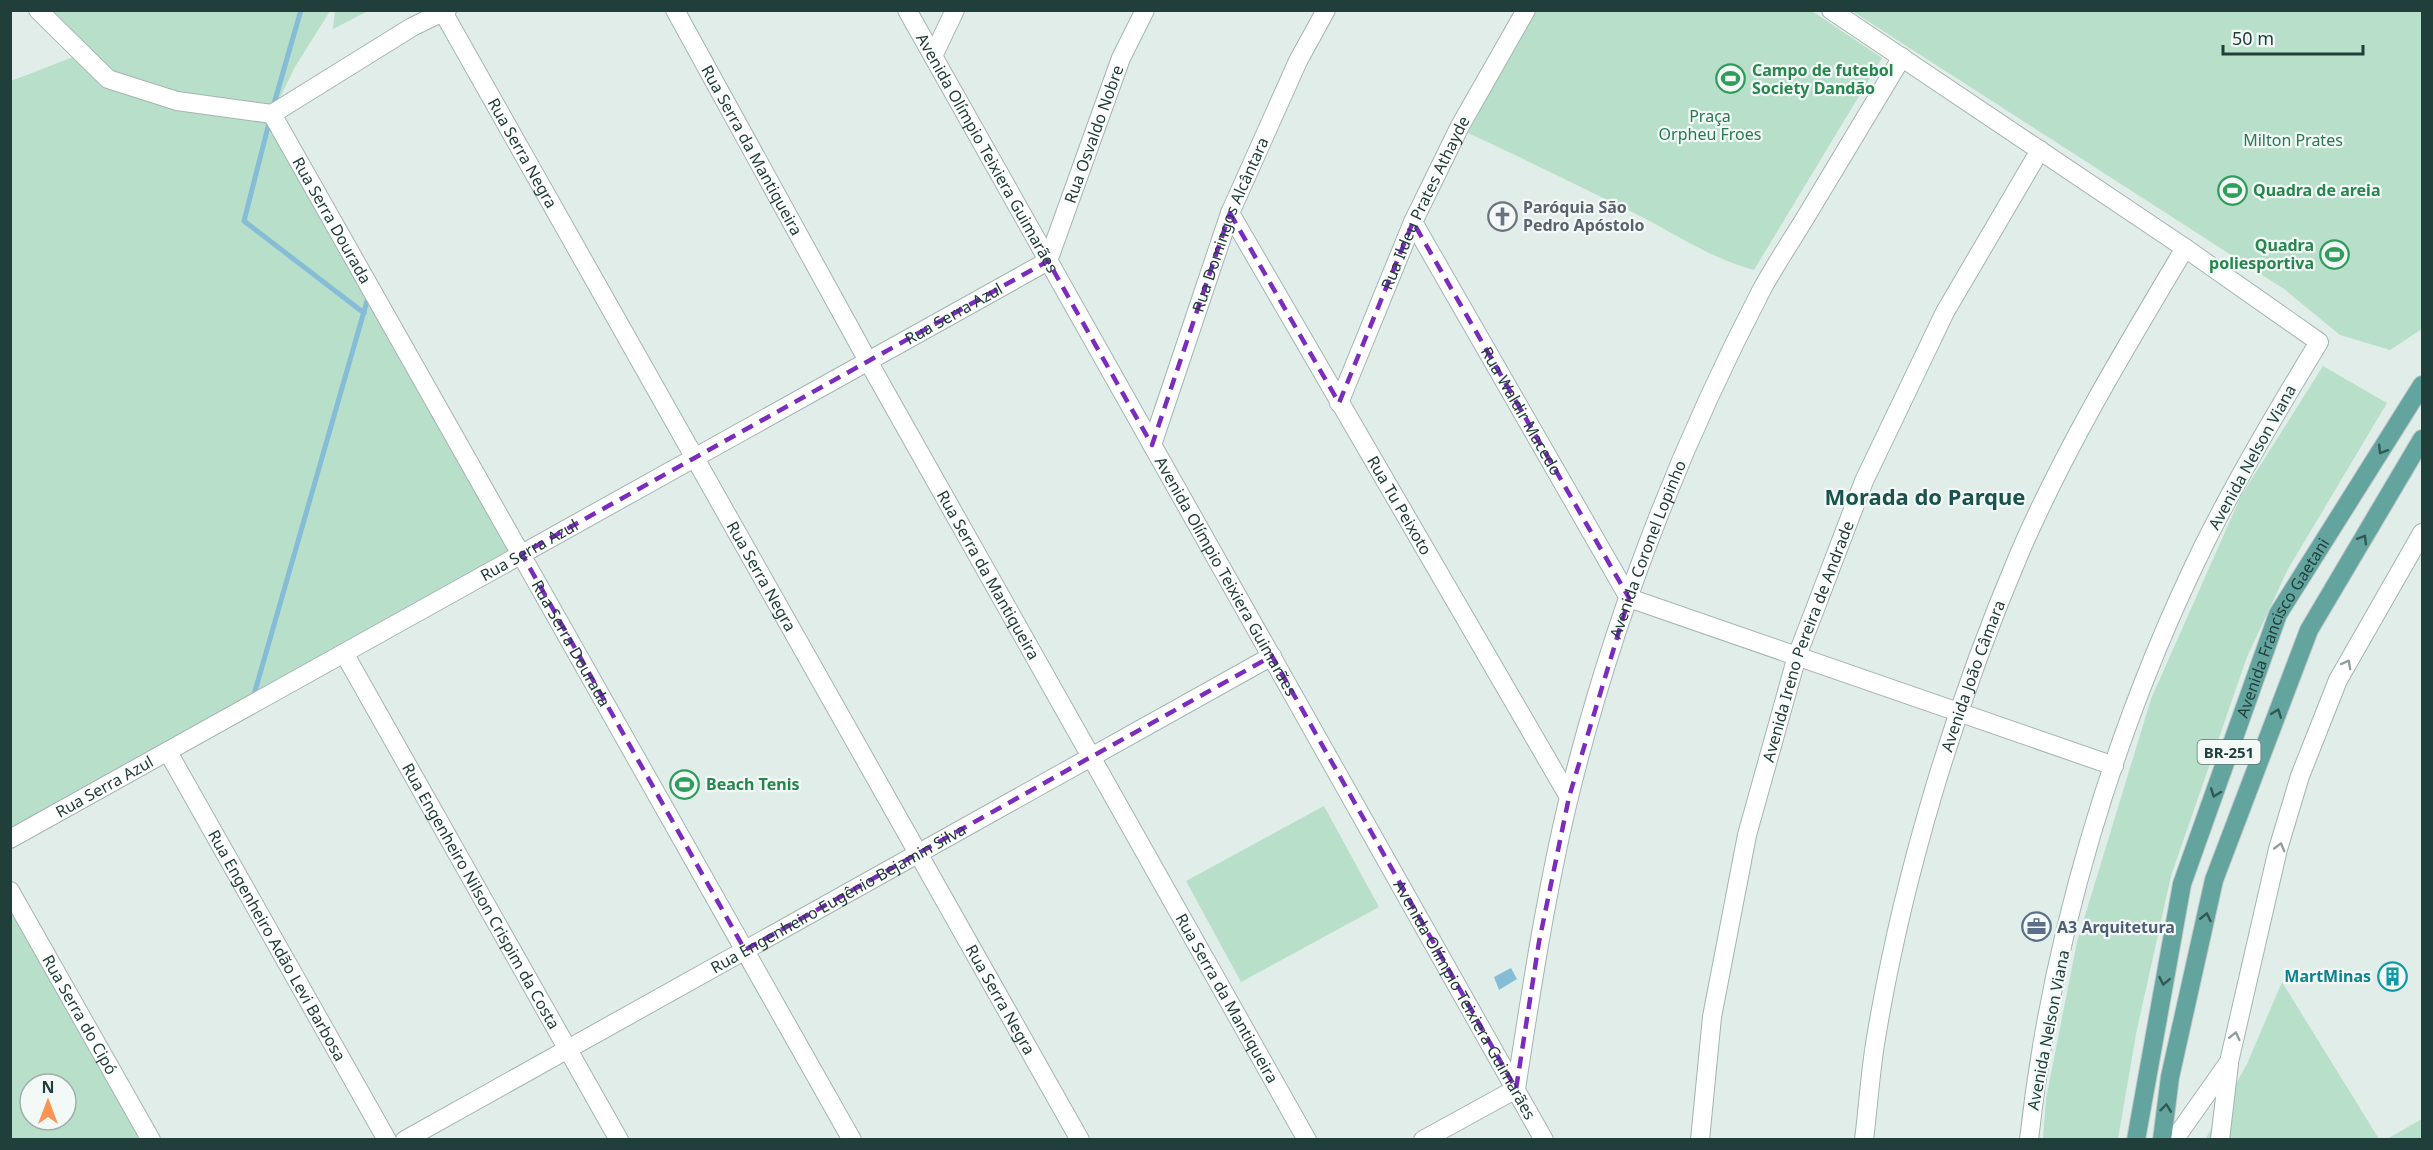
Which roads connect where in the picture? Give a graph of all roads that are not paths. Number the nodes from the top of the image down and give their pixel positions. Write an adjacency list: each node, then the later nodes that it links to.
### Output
1 (38, 10): 12 (street)
2 (675, 10): 18 (street, Rua Serra da Mantiqueira)
3 (907, 10): 10 (street, Avenida Olímpio Teixiera Guimarães)
4 (955, 10): 10 (street)
5 (1145, 10): 17 (street, Rua Osvaldo Nobre)
6 (1326, 10): 14 (street, Rua Domingos Alcântara)
7 (1526, 10): 15 (street, Rua Ildeu Prates Athayde)
8 (1831, 10): 11 (street, Avenida Nelson Viana)
9 (445, 11): 12 (street); 23 (street, Rua Serra Negra)
10 (933, 56): 17 (street, Avenida Olímpio Teixiera Guimarães)
11 (1902, 57): 13 (street, Avenida Nelson Viana); 26 (street, Avenida Coronel Lopinho)
12 (272, 114): 25 (street, Rua Serra Dourada)
13 (2040, 150): 16 (street, Avenida Nelson Viana); 29 (street, Avenida Ireno Pereira de Andrade)
14 (1230, 213): 20 (street, Rua Tu Peixoto); 22 (street, Rua Domingos Alcântara)
15 (1413, 222): 20 (street, Rua Ildeu Prates Athayde); 26 (street, Rua Waldir Macedo)
16 (2185, 248): 30 (street, Avenida João Câmara); 33 (street, Avenida Nelson Viana)
17 (1048, 261): 18 (street, Rua Serra Azul); 22 (street, Avenida Olímpio Teixiera Guimarães)
18 (867, 361): 23 (street, Rua Serra Azul); 32 (street, Rua Serra da Mantiqueira)
19 (2422, 385): 54 (main road, Avenida Francisco Gaetani / BR-251, one-way to 54)
20 (1339, 403): 34 (street, Rua Tu Peixoto)
21 (2422, 439): 55 (main road, one-way to 21)
22 (1152, 445): 28 (street, Avenida Olímpio Teixiera Guimarães)
23 (695, 458): 25 (street, Rua Serra Azul); 36 (street, Rua Serra Negra)
24 (2422, 533): 40 (street, one-way to 24)
25 (522, 554): 27 (street, Rua Serra Azul); 38 (street, Rua Serra Dourada)
26 (1629, 598): 29 (street); 34 (street, Avenida Coronel Lopinho)
27 (344, 653): 31 (street, Rua Serra Azul); 39 (street, Rua Engenheiro Nilson Crispim da Costa)
28 (1272, 656): 32 (street, Rua Engenheiro Eugênio Bejamin Silva); 41 (street, Avenida Olímpio Teixiera Guimarães)
29 (1797, 656): 30 (street); 51 (street, Avenida Ireno Pereira de Andrade)
30 (1958, 712): 33 (street); 52 (street, Avenida João Câmara)
31 (168, 752): 35 (street, Rua Serra Azul); 43 (street, Rua Engenheiro Adão Levi Barbosa)
32 (1091, 757): 36 (street, Rua Engenheiro Eugênio Bejamin Silva); 48 (street, Rua Serra da Mantiqueira)
33 (2114, 766): 53 (street, Avenida Nelson Viana)
34 (1569, 797): 41 (street, Avenida Coronel Lopinho)
35 (10, 839)
36 (918, 854): 38 (street, Rua Engenheiro Eugênio Bejamin Silva); 47 (street, Rua Serra Negra)
37 (10, 891): 42 (street, Rua Serra do Cipó)
38 (745, 950): 39 (street, Rua Engenheiro Eugênio Bejamin Silva); 46 (street, Rua Serra Dourada)
39 (567, 1049): 44 (street, Rua Engenheiro Eugênio Bejamin Silva); 45 (street, Rua Engenheiro Nilson Crispim da Costa)
40 (2229, 1062): 56 (street); 57 (street)
41 (1516, 1089): 49 (street); 50 (street, Avenida Olímpio Teixiera Guimarães)
42 (151, 1140)
43 (387, 1140)
44 (405, 1140)
45 (618, 1140)
46 (852, 1140)
47 (1080, 1140)
48 (1307, 1140)
49 (1424, 1140)
50 (1544, 1140)
51 (1700, 1140)
52 (1864, 1140)
53 (2029, 1140)
54 (2136, 1140)
55 (2162, 1140)
56 (2174, 1140)
57 (2220, 1140)

